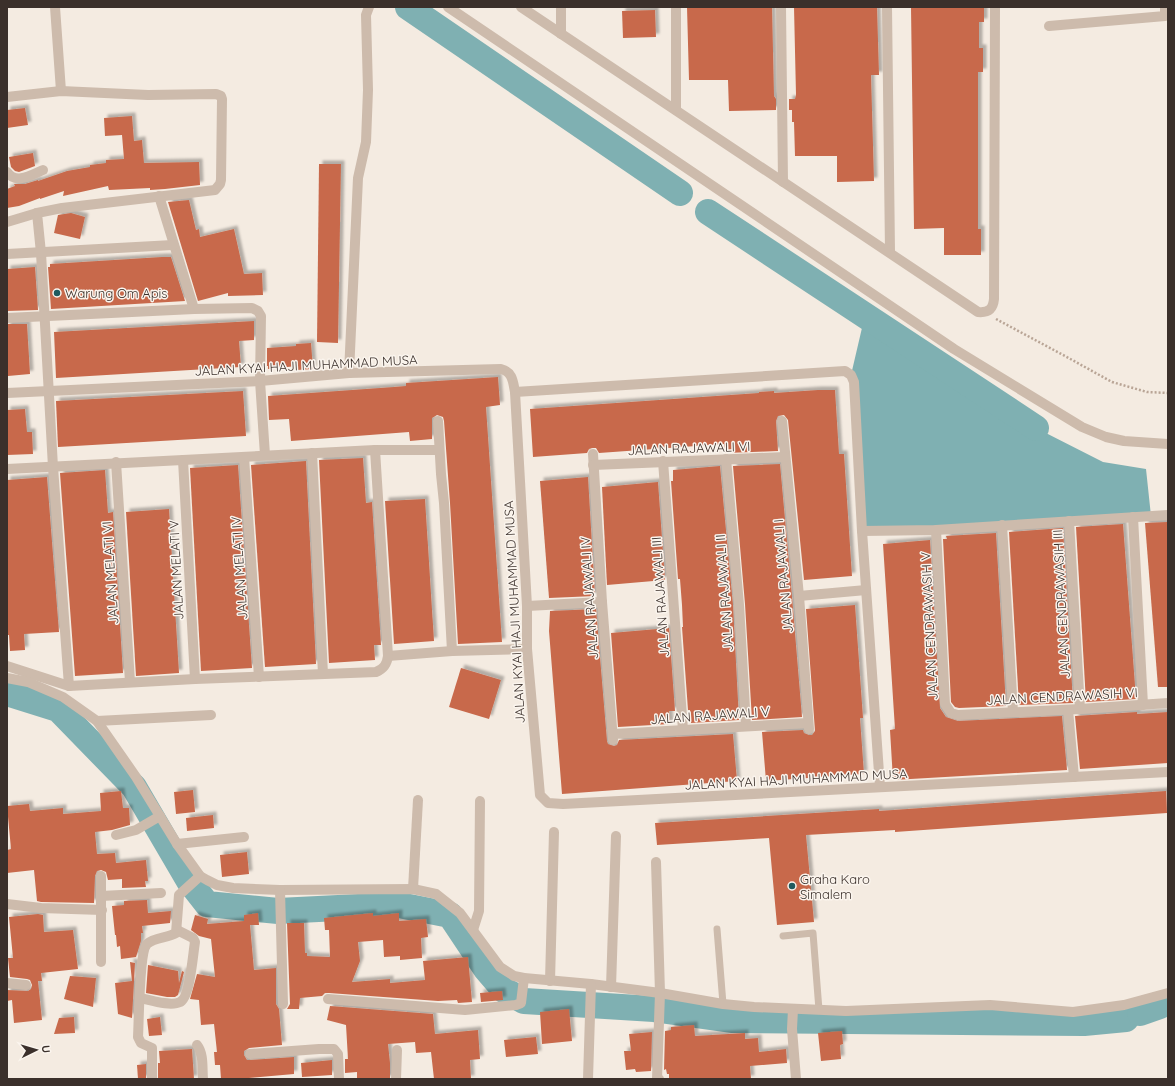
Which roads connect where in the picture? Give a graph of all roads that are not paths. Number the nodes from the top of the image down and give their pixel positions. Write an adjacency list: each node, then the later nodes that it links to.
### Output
1 (55, 7): 13 (street)
2 (369, 7): 29 (street)
3 (448, 7): 36 (street)
4 (521, 7): 12 (street)
5 (561, 7): 12 (street)
6 (676, 7): 15 (street)
7 (781, 7): 18 (street)
8 (887, 7): 23 (street)
9 (995, 7): 23 (street)
10 (1165, 7): 11 (street)
11 (1049, 26)
12 (561, 34): 15 (street)
13 (61, 91): 14 (street); 19 (street)
14 (7, 97)
15 (676, 110): 18 (street)
16 (43, 170): 17 (street)
17 (7, 172)
18 (783, 182): 23 (street)
19 (159, 196): 20 (street); 22 (street)
20 (37, 213): 21 (street); 24 (street)
21 (7, 222)
22 (173, 245): 24 (street); 26 (street)
23 (890, 252)
24 (41, 253): 25 (street); 27 (street)
25 (7, 254)
26 (194, 309): 27 (street); 30 (street)
27 (45, 316): 28 (street); 31 (street)
28 (7, 318)
29 (349, 374): 30 (street, JALAN KYAI HAJI MUHAMMAD MUSA); 32 (street, JALAN KYAI HAJI MUHAMMAD MUSA)
30 (260, 380): 31 (street, JALAN KYAI HAJI MUHAMMAD MUSA); 41 (street)
31 (50, 390): 33 (street, JALAN KYAI HAJI MUHAMMAD MUSA); 49 (street)
32 (515, 392): 56 (street); 60 (street, JALAN KYAI HAJI MUHAMMAD MUSA)
33 (7, 393)
34 (438, 421): 38 (street)
35 (782, 421): 43 (street, JALAN RAJAWALI I)
36 (1168, 444)
37 (375, 450): 38 (street); 39 (street); 63 (street)
38 (439, 450): 62 (street)
39 (312, 453): 41 (street); 65 (street)
40 (593, 454): 48 (street, JALAN RAJAWALI IV)
41 (265, 455): 42 (street)
42 (244, 457): 45 (street); 66 (street, JALAN MELATI IV)
43 (785, 457): 44 (street, JALAN RAJAWALI VI); 58 (street, JALAN RAJAWALI I)
44 (726, 459): 46 (street, JALAN RAJAWALI VI); 79 (street, JALAN RAJAWALI II)
45 (183, 460): 47 (street); 68 (street, JALAN MELATI V)
46 (662, 461): 48 (street, JALAN RAJAWALI VI); 81 (street, JALAN RAJAWALI III)
47 (116, 462): 49 (street); 69 (street, JALAN MELATI VI)
48 (593, 465): 59 (street, JALAN RAJAWALI IV)
49 (53, 467): 50 (street); 70 (street)
50 (7, 469)
51 (1168, 515): 52 (street)
52 (1133, 518): 53 (street); 72 (street)
53 (1069, 521): 54 (street); 73 (street, JALAN CENDRAWASIH III)
54 (1002, 525): 55 (street); 75 (street)
55 (936, 530): 56 (street); 76 (street, JALAN CENDRAWASIH V)
56 (862, 531): 57 (street)
57 (866, 590): 58 (street); 85 (street)
58 (799, 596): 80 (street, JALAN RAJAWALI I)
59 (602, 602): 60 (street); 82 (street, JALAN RAJAWALI IV)
60 (526, 606): 61 (street, JALAN KYAI HAJI MUHAMMAD MUSA)
61 (527, 649): 62 (street); 85 (street, JALAN KYAI HAJI MUHAMMAD MUSA)
62 (452, 651): 63 (street)
63 (388, 656): 65 (street)
64 (7, 666): 70 (street)
65 (323, 674): 66 (street)
66 (259, 677): 68 (street)
67 (7, 678): 78 (street)
68 (195, 679): 69 (street)
69 (130, 682): 70 (street)
70 (69, 686)
71 (1168, 703): 72 (street, JALAN CENDRAWASIH VI)
72 (1143, 705): 73 (street, JALAN CENDRAWASIH VI)
73 (1080, 709): 74 (street, JALAN CENDRAWASIH VI)
74 (1068, 710): 75 (street, JALAN CENDRAWASIH VI); 84 (street)
75 (1013, 712): 76 (street, JALAN CENDRAWASIH VI)
76 (958, 715)
77 (211, 716): 78 (street)
78 (97, 721): 88 (street)
79 (746, 726): 80 (street, JALAN RAJAWALI V); 81 (street, JALAN RAJAWALI V)
80 (809, 726)
81 (683, 730): 82 (street, JALAN RAJAWALI V)
82 (613, 737)
83 (1168, 772): 84 (street, JALAN KYAI HAJI MUHAMMAD MUSA)
84 (1074, 777): 85 (street, JALAN KYAI HAJI MUHAMMAD MUSA)
85 (880, 787)
86 (418, 800): 97 (street)
87 (480, 801): 105 (street)
88 (154, 819): 90 (street); 93 (street)
89 (554, 832): 109 (street)
90 (116, 835)
91 (616, 836): 113 (street)
92 (244, 837): 93 (street)
93 (177, 844): 96 (street)
94 (656, 862): 114 (street)
95 (101, 876): 100 (street)
96 (197, 879): 98 (street); 104 (street)
97 (413, 889): 98 (street); 105 (street)
98 (280, 890): 118 (street)
99 (161, 893): 100 (street)
100 (101, 896): 102 (street)
101 (7, 904): 102 (street)
102 (102, 910): 107 (street)
103 (717, 929): 119 (lane)
104 (177, 930): 116 (street); 116 (street)
105 (473, 930): 108 (street)
106 (784, 936): 120 (lane)
107 (101, 962)
108 (524, 978): 109 (street); 117 (street)
109 (550, 980): 111 (street)
110 (7, 983): 112 (street)
111 (591, 984): 113 (street); 129 (street)
112 (26, 985)
113 (611, 987): 114 (street)
114 (660, 993): 119 (street); 130 (street)
115 (1168, 993): 120 (street)
116 (140, 998): 125 (street)
117 (328, 999)
118 (283, 1004)
119 (723, 1004): 121 (street)
120 (819, 1010): 121 (street)
121 (793, 1012): 131 (street)
122 (197, 1045): 126 (street)
123 (397, 1050): 128 (street)
124 (250, 1054): 127 (street)
125 (152, 1079)
126 (203, 1079)
127 (339, 1079)
128 (396, 1079)
129 (588, 1079)
130 (657, 1079)
131 (796, 1079)

